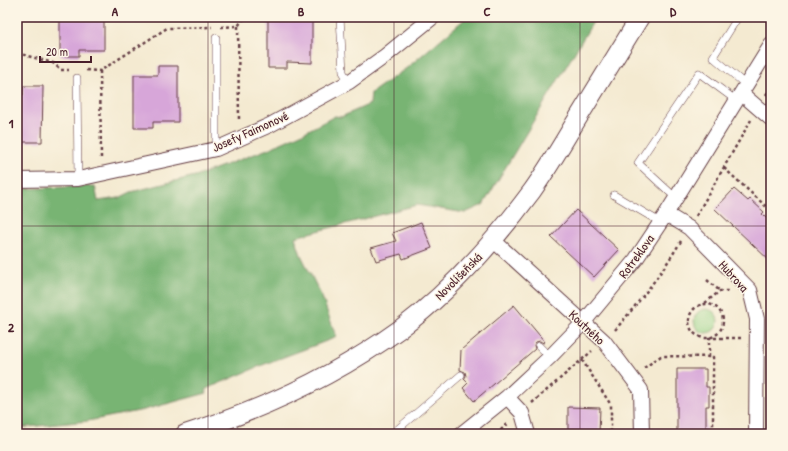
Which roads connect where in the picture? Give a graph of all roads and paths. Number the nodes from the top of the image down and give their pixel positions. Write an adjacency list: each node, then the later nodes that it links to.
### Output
1 (245, 17): 6 (path)
2 (340, 17): 14 (lane)
3 (433, 17): 14 (street, Josefy Faimonové)
4 (640, 17): 27 (street, Novolíšeňská)
5 (738, 17): 15 (lane)
6 (238, 26): 12 (path); 17 (path)
7 (216, 38): 18 (lane)
8 (771, 45): 15 (street, Rotreklova)
9 (17, 53): 10 (path)
10 (69, 70)
11 (85, 70): 12 (path)
12 (100, 71): 19 (path)
13 (77, 78): 22 (lane)
14 (349, 82): 18 (street, Josefy Faimonové)
15 (741, 93): 16 (street); 24 (street, Rotreklova); 24 (lane)
16 (771, 119)
17 (239, 125)
18 (216, 149): 22 (street, Josefy Faimonové)
19 (101, 162)
20 (724, 168): 25 (path)
21 (17, 180): 22 (street, Josefy Faimonové)
22 (78, 180)
23 (614, 195): 26 (lane)
24 (676, 198): 26 (street, Rotreklova)
25 (771, 211)
26 (663, 218): 29 (street, Hubrova); 32 (street, Rotreklova)
27 (493, 240): 32 (street, Koutného); 42 (street, Novolíšeňská)
28 (707, 280): 30 (path)
29 (750, 290): 30 (path); 34 (street, Hubrova)
30 (720, 291): 31 (path)
31 (705, 303): 33 (path); 33 (path)
32 (583, 323): 36 (street, Rotreklova); 47 (street, Koutného)
33 (709, 338): 34 (path); 37 (path)
34 (757, 338): 49 (street, Hubrova)
35 (539, 346): 36 (lane)
36 (550, 357): 41 (street, Rotreklova)
37 (709, 357): 39 (path); 48 (path)
38 (582, 360): 46 (path)
39 (644, 368)
40 (461, 375): 43 (lane)
41 (507, 397): 44 (street, Rotreklova); 45 (street)
42 (185, 434)
43 (392, 434)
44 (461, 434)
45 (528, 434)
46 (611, 434)
47 (642, 434)
48 (713, 434)
49 (756, 434)

